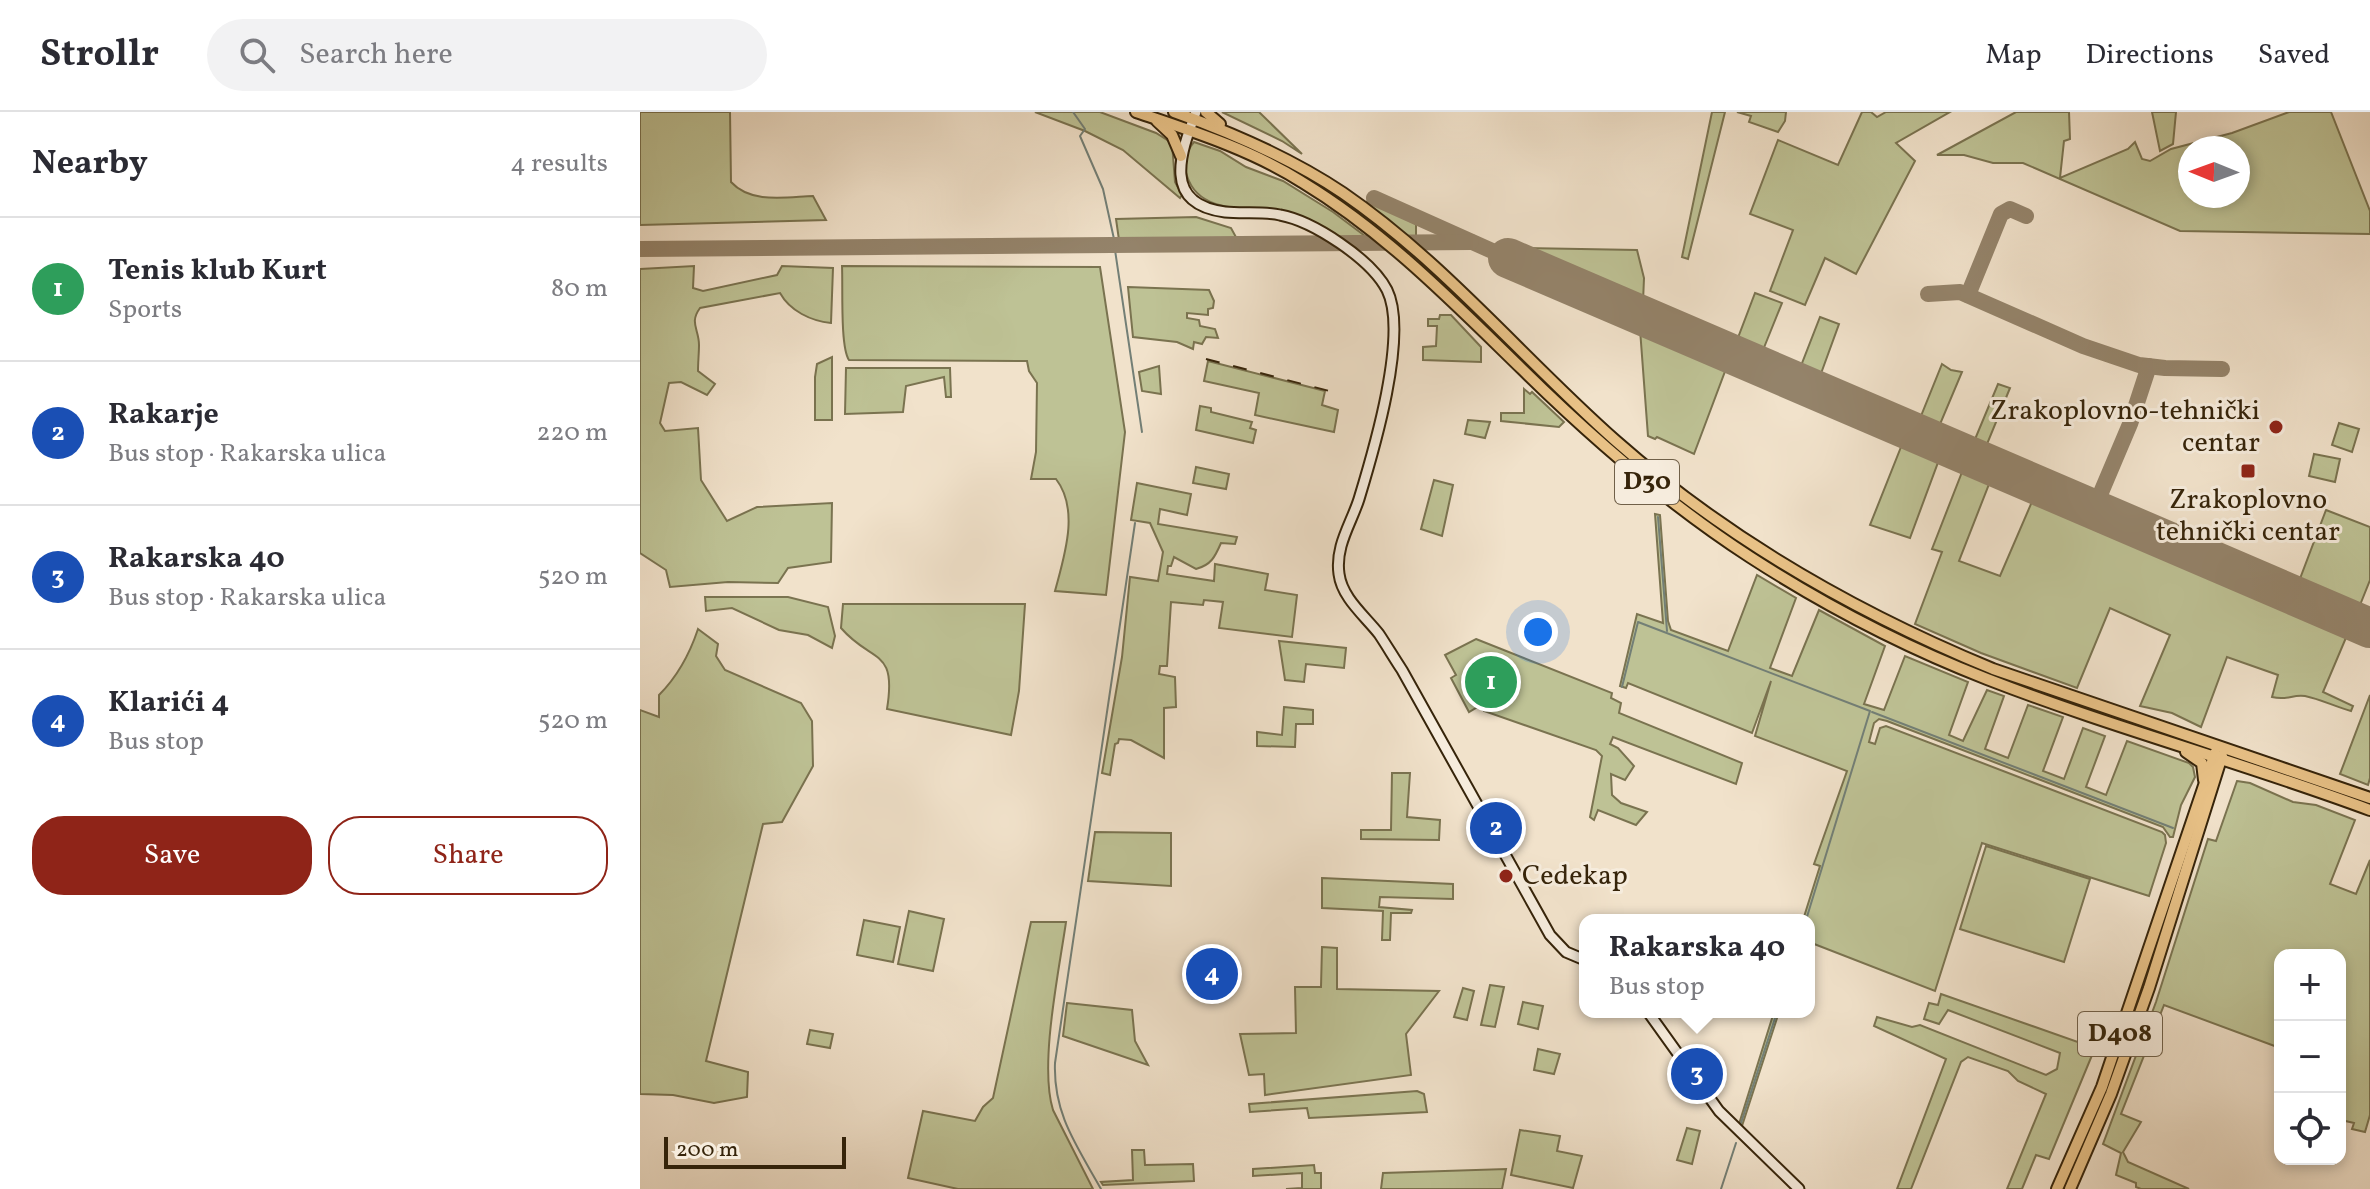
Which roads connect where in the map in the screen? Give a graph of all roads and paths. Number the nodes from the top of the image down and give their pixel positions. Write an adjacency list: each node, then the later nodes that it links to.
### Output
1 (1136, 112): 4 (main road, D30)
2 (1174, 112): 5 (main road, D30)
3 (1206, 112): 6 (main road)
4 (1152, 117): 5 (main road, D30); 7 (main road)
5 (1193, 120): 6 (main road, D30); 7 (main road); 8 (main road, D30)
6 (1271, 152): 9 (main road, D30)
7 (1181, 156): 16 (main road)
8 (2175, 744): 10 (main road, D30); 12 (main road)
9 (2221, 746): 10 (main road, D408); 13 (main road, D30)
10 (2218, 758): 11 (main road, D30); 12 (main road, D408); 14 (main road, D408)
11 (2249, 768): 14 (main road); 15 (main road, D30)
12 (2203, 786): 19 (main road, D408)
13 (2370, 798)
14 (2206, 806): 20 (main road, D408)
15 (2370, 810)
16 (1579, 957)
17 (1652, 1018): 18 (main road)
18 (1799, 1189)
19 (2057, 1189)
20 (2070, 1189)

